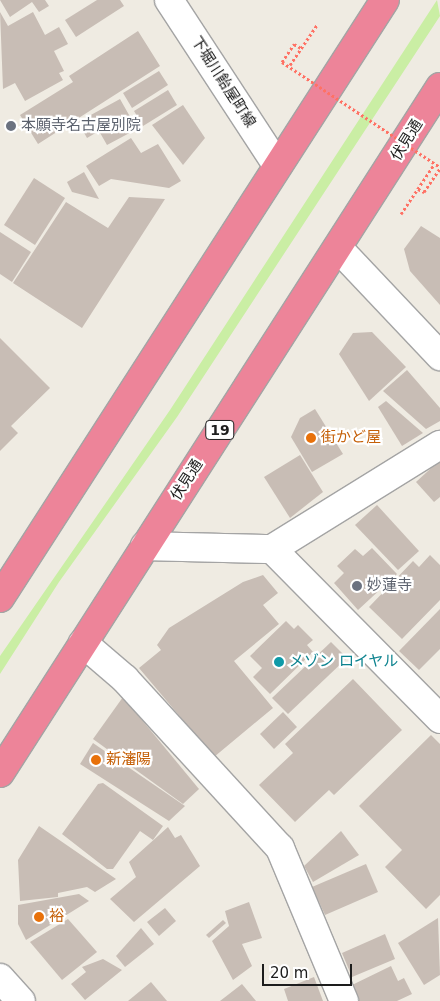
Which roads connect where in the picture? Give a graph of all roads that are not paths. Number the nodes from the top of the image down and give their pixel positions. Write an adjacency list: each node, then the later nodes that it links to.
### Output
1 (168, 0): 4 (street, 下堀川飴屋町線)
2 (385, 0): 4 (highway)
3 (440, 87): 5 (highway, 伏見通 / 19)
4 (277, 165): 10 (highway)
5 (338, 248): 6 (street); 8 (highway, 伏見通 / 19)
6 (440, 356)
7 (440, 445): 9 (street)
8 (145, 546): 9 (street); 11 (highway, 伏見通 / 19)
9 (272, 548): 12 (street)
10 (0, 598)
11 (83, 643): 13 (highway, 伏見通 / 19); 16 (street)
12 (440, 719)
13 (0, 773)
14 (0, 978): 15 (street)
15 (20, 1001)
16 (344, 1001)

